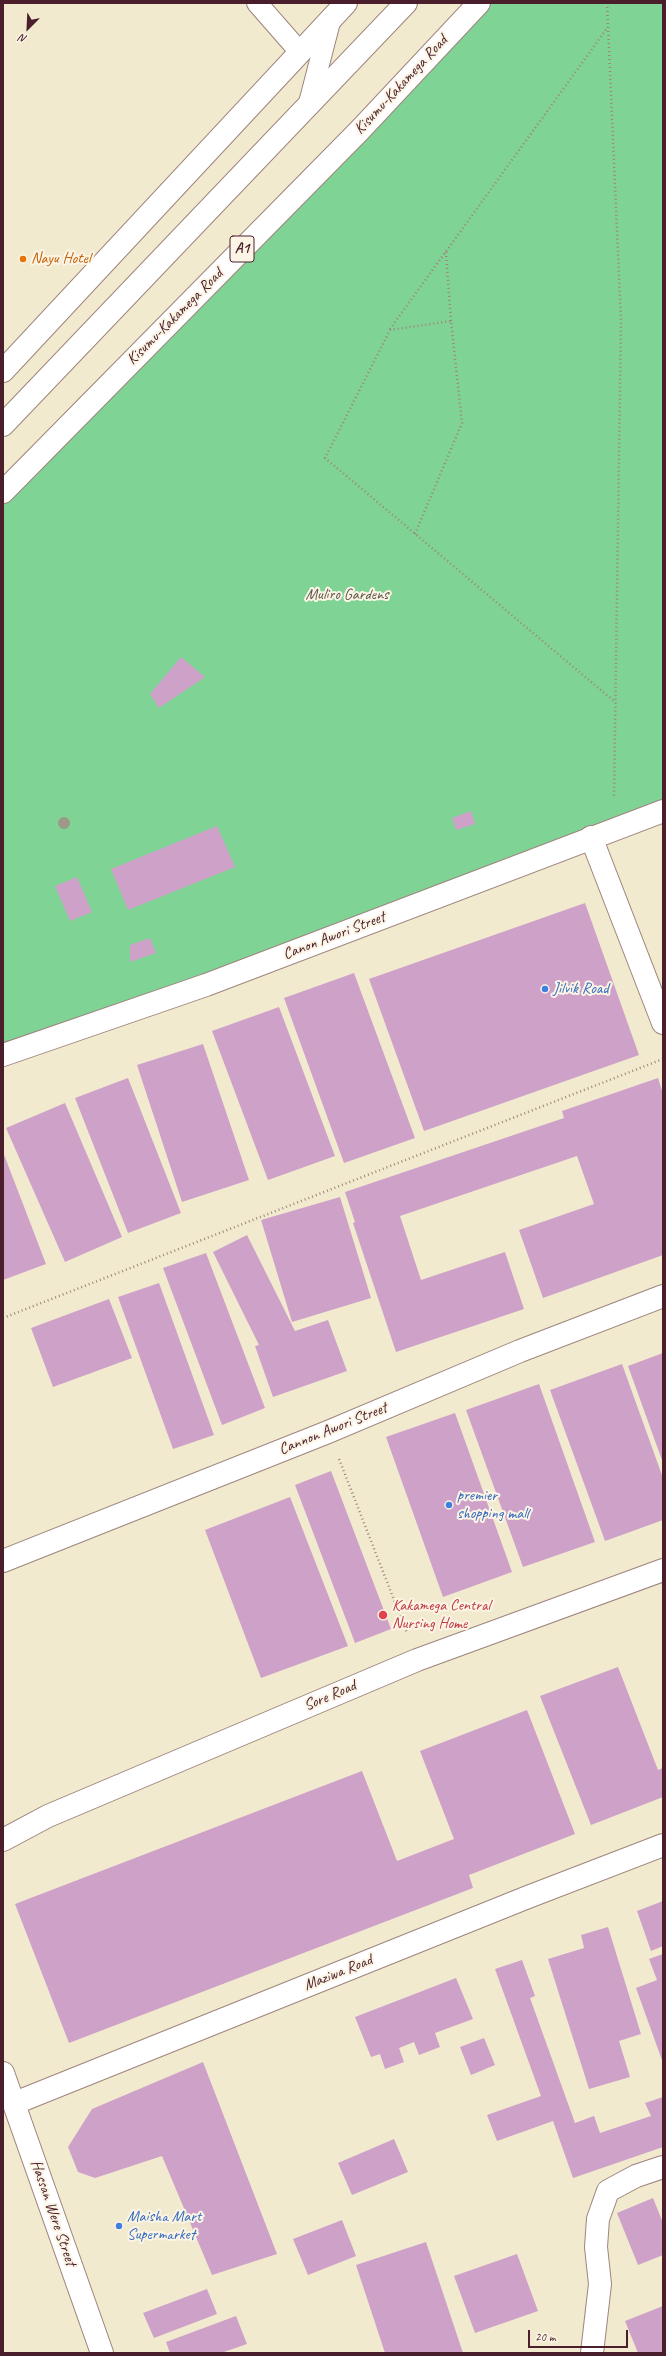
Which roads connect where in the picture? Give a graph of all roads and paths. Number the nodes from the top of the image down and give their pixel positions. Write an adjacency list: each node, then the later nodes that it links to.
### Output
1 (257, 3): 8 (lane)
2 (346, 3): 6 (main road)
3 (406, 3): 9 (main road)
4 (479, 3): 15 (main road, Kisumu-Kakamega Road / A1)
5 (607, 3): 7 (path)
6 (331, 18): 8 (main road); 9 (lane)
7 (608, 27): 10 (path); 17 (path)
8 (299, 51): 13 (main road)
9 (309, 102): 14 (main road)
10 (446, 252): 11 (path); 12 (path)
11 (451, 321): 12 (path); 16 (path)
12 (390, 330): 16 (path)
13 (3, 371)
14 (3, 425)
15 (3, 492)
16 (416, 534): 17 (path)
17 (615, 702): 19 (path)
18 (663, 810): 19 (main road, Canon Awori Street)
19 (614, 828): 20 (main road, Canon Awori Street)
20 (590, 837): 21 (main road); 22 (main road, Canon Awori Street)
21 (663, 1023)
22 (3, 1055)
23 (663, 1059): 25 (path)
24 (663, 1296): 26 (main road, Cannon Awori Street)
25 (3, 1318)
26 (328, 1432): 27 (main road, Cannon Awori Street); 29 (path)
27 (3, 1562)
28 (663, 1570): 29 (main road, Sore Road)
29 (417, 1660): 30 (main road, Sore Road)
30 (3, 1840)
31 (663, 1845): 33 (main road, Maziwa Road)
32 (3, 2073): 33 (main road, Hassan Were Street)
33 (15, 2103): 35 (main road, Hassan Were Street)
34 (663, 2167): 36 (main road)
35 (102, 2353)
36 (592, 2353)

